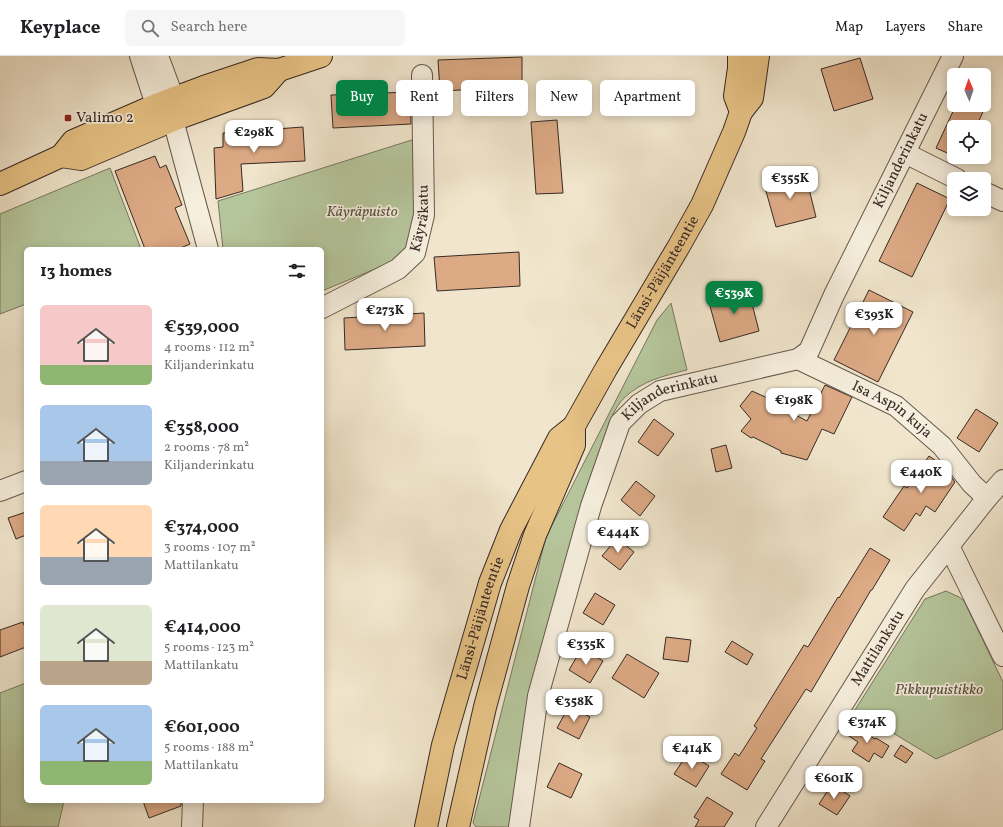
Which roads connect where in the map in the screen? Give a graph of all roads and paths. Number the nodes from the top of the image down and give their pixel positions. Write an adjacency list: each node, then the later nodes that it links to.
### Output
1 (140, 56): 8 (street)
2 (158, 56): 8 (street)
3 (321, 56): 9 (main road)
4 (739, 56): 10 (main road)
5 (758, 56): 10 (main road, Länsi-Päijänteentie)
6 (953, 56): 11 (street, Kiljanderinkatu)
7 (422, 75): 17 (street, Käyräkatu)
8 (157, 77): 9 (street)
9 (168, 108): 13 (main road); 16 (street)
10 (741, 112): 19 (main road, Länsi-Päijänteentie)
11 (905, 153): 12 (street); 18 (street, Kiljanderinkatu)
12 (947, 174)
13 (0, 184)
14 (991, 196): 15 (street)
15 (1003, 202)
16 (207, 247)
17 (324, 307)
18 (798, 359): 23 (street, Isa Aspin kuja); 30 (street, Kiljanderinkatu)
19 (574, 426): 28 (main road, Länsi-Päijänteentie); 29 (main road, Länsi-Päijänteentie)
20 (1003, 480): 23 (street, Mattilankatu)
21 (24, 482): 22 (street)
22 (0, 491)
23 (987, 498): 24 (street, Mattilankatu)
24 (949, 546): 25 (street); 31 (street, Mattilankatu)
25 (1003, 656)
26 (193, 803): 27 (street)
27 (192, 827)
28 (426, 827)
29 (458, 827)
30 (519, 827)
31 (766, 827)

